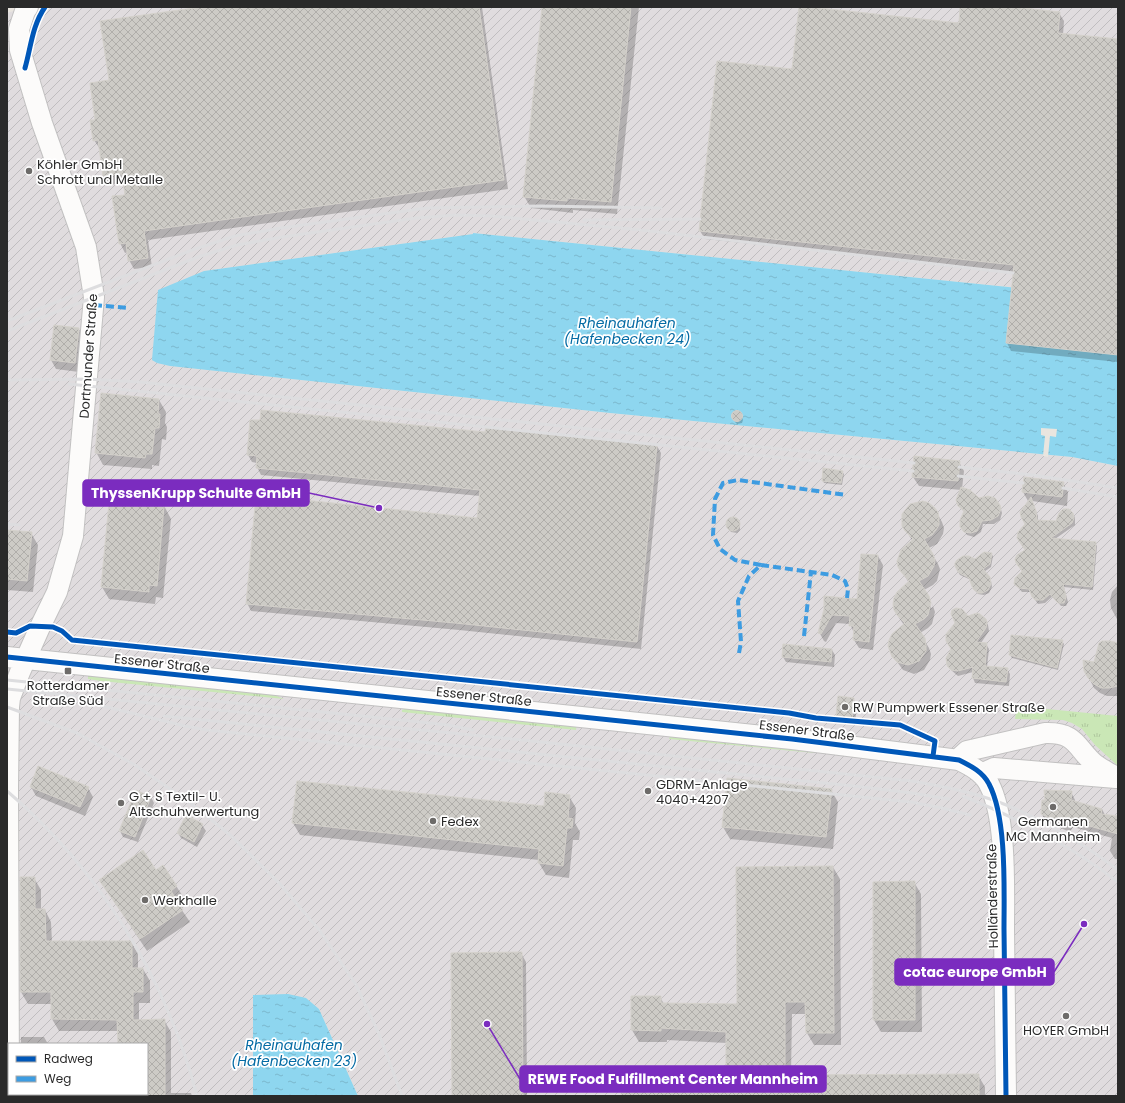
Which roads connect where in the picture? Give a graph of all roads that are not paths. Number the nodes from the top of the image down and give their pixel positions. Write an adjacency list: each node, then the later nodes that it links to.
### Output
1 (28, 7): 2 (street, Dortmunder Straße)
2 (13, 28): 3 (street, Dortmunder Straße)
3 (16, 658): 4 (street, Dortmunder Straße); 6 (street, Essener Straße)
4 (10, 686): 10 (street, Dortmunder Straße)
5 (1067, 736): 6 (street); 8 (street); 9 (street)
6 (958, 760): 7 (street, Holländerstraße)
7 (981, 774): 8 (street); 11 (street, Holländerstraße)
8 (1059, 774): 9 (street)
9 (1118, 778)
10 (8, 1096)
11 (1006, 1096)

